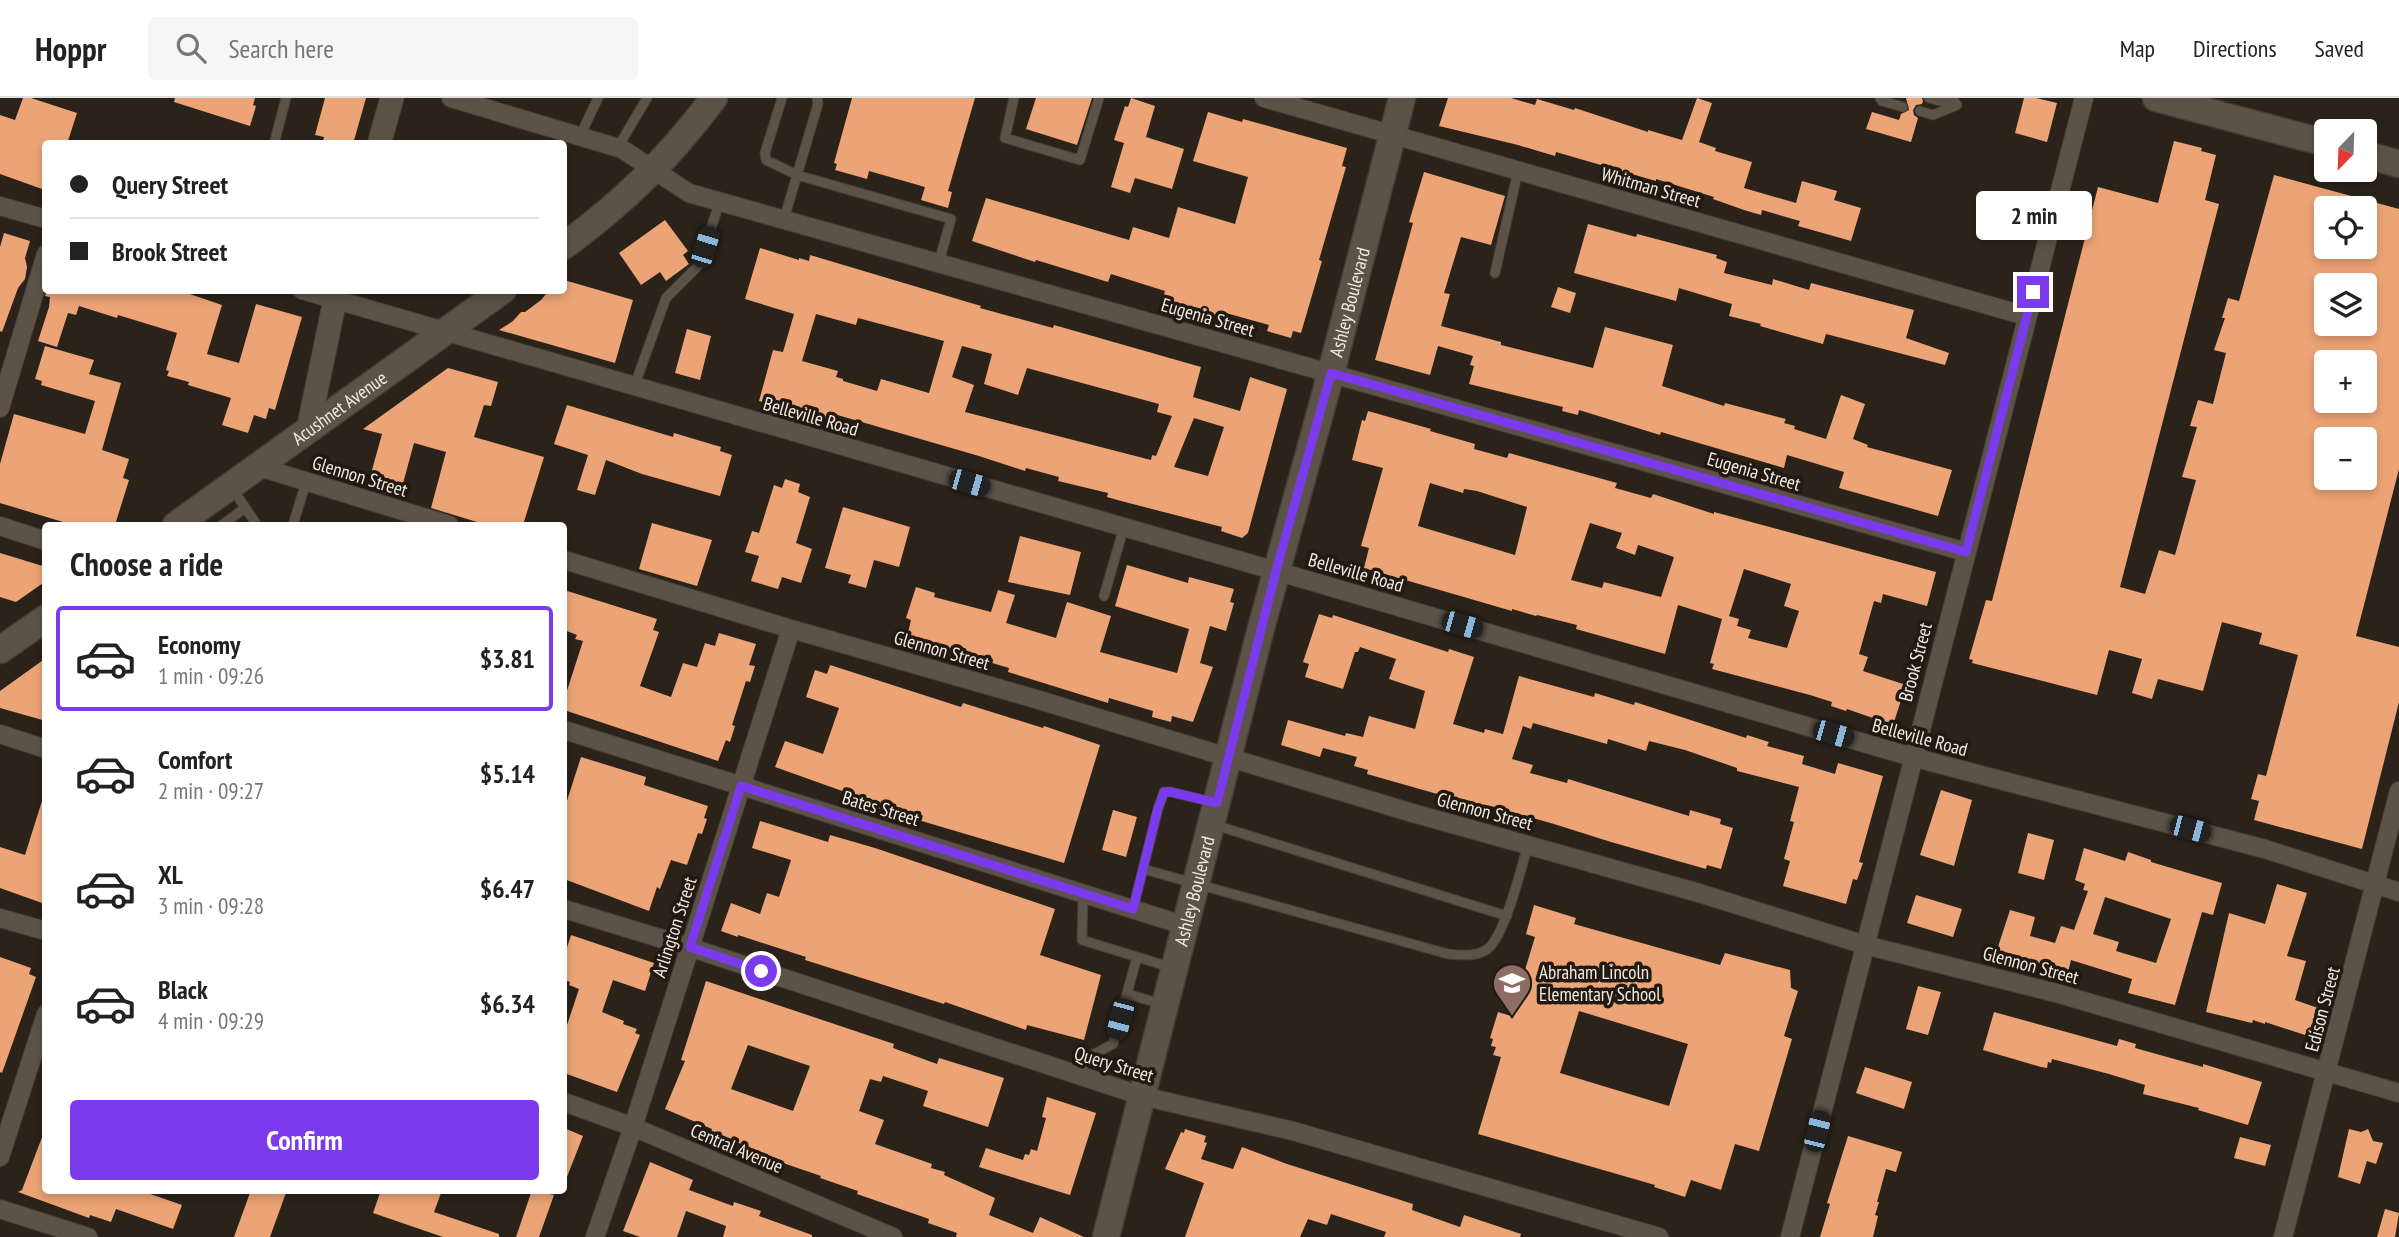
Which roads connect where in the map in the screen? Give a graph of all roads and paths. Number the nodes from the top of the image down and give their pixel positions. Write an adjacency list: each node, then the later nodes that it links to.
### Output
1 (286, 98): 22 (lane)
2 (392, 98): 23 (street)
3 (450, 98): 21 (street, Eugenia Street)
4 (598, 98): 21 (lane)
5 (647, 98): 25 (lane)
6 (714, 98): 28 (main road)
7 (782, 98): 30 (lane)
8 (817, 98): 30 (lane)
9 (1014, 98): 10 (lane)
10 (1099, 98)
11 (1265, 98): 20 (street, Whitman Street)
12 (1402, 98): 20 (main road, Ashley Boulevard)
13 (1880, 98): 18 (lane)
14 (1929, 98): 17 (lane)
15 (2084, 98): 41 (street, Brook Street)
16 (2156, 98): 24 (main road)
17 (1956, 100): 19 (lane)
18 (1903, 107)
19 (1920, 111)
20 (1392, 135): 29 (street, Whitman Street); 43 (main road, Ashley Boulevard)
21 (580, 136): 25 (street, Eugenia Street)
22 (275, 140)
23 (380, 140)
24 (2314, 140)
25 (618, 147): 28 (street, Eugenia Street)
26 (2377, 158): 27 (main road)
27 (2399, 164)
28 (655, 170): 31 (street, Eugenia Street); 35 (main road)
29 (1518, 171): 38 (lane); 41 (street, Whitman Street)
30 (797, 174): 34 (lane); 36 (lane)
31 (720, 201): 34 (street, Eugenia Street); 44 (lane)
32 (0, 206): 33 (street)
33 (42, 218)
34 (784, 219): 36 (street, Eugenia Street)
35 (567, 244)
36 (939, 262): 43 (street, Eugenia Street)
37 (42, 267): 45 (street)
38 (1495, 272)
39 (497, 294): 42 (main road, Acushnet Avenue)
40 (335, 295): 42 (street, Belleville Road); 46 (street)
41 (2026, 316): 58 (street, Brook Street)
42 (445, 332): 44 (street, Belleville Road); 46 (main road, Acushnet Avenue)
43 (1331, 373): 58 (street, Eugenia Street); 60 (main road, Ashley Boulevard)
44 (634, 387): 56 (street, Belleville Road)
45 (0, 408)
46 (308, 430): 47 (main road, Acushnet Avenue)
47 (259, 467): 48 (street, Glennon Street); 49 (main road, Acushnet Avenue)
48 (306, 482): 53 (lane); 54 (street, Glennon Street)
49 (238, 497): 50 (main road, Acushnet Avenue); 51 (lane); 52 (lane)
50 (183, 522)
51 (227, 522)
52 (255, 522)
53 (294, 522)
54 (439, 522)
55 (0, 526): 57 (street)
56 (1124, 527): 60 (street, Belleville Road); 61 (lane)
57 (42, 540)
58 (1966, 552): 69 (street, Brook Street)
59 (567, 561): 63 (street, Glennon Street)
60 (1276, 571): 68 (main road, Ashley Boulevard); 69 (street, Belleville Road)
61 (1104, 596)
62 (42, 621): 64 (main road)
63 (791, 629): 68 (street, Glennon Street); 70 (street, Arlington Street)
64 (0, 650)
65 (567, 731): 70 (street, Bates Street)
66 (0, 734): 67 (street)
67 (42, 748)
68 (1228, 757): 72 (main road, Ashley Boulevard); 73 (street, Glennon Street)
69 (1912, 757): 76 (street, Belleville Road); 85 (street, Brook Street)
70 (741, 786): 78 (street, Bates Street); 86 (street, Arlington Street)
71 (2399, 791): 76 (street, Edison Street)
72 (1214, 813): 74 (lane); 75 (main road, Ashley Boulevard); 81 (lane)
73 (1528, 844): 81 (lane); 85 (street, Glennon Street)
74 (1143, 869): 75 (lane); 79 (lane)
75 (1196, 884): 81 (lane); 83 (main road, Ashley Boulevard)
76 (2376, 885): 77 (street, Belleville Road); 92 (street, Edison Street)
77 (2399, 892)
78 (1083, 894): 79 (street, Bates Street); 87 (lane)
79 (1133, 909): 83 (street, Bates Street)
80 (567, 910): 86 (street, Query Street)
81 (1507, 916)
82 (0, 918): 84 (street)
83 (1186, 926): 88 (main road, Ashley Boulevard)
84 (42, 930)
85 (1865, 945): 92 (street, Glennon Street); 105 (street, Brook Street)
86 (690, 947): 93 (street, Query Street); 97 (street, Arlington Street)
87 (1137, 957): 88 (lane); 89 (lane)
88 (1175, 968): 90 (main road, Ashley Boulevard)
89 (1127, 994): 90 (lane); 93 (lane)
90 (1166, 1005): 95 (main road, Ashley Boulevard)
91 (42, 1026): 98 (street)
92 (2327, 1073): 94 (street, Glennon Street); 106 (street, Edison Street)
93 (1080, 1076): 95 (street, Query Street)
94 (2399, 1093)
95 (1142, 1096): 103 (main road, Ashley Boulevard); 104 (street, Query Street)
96 (567, 1103): 97 (street, Central Avenue)
97 (634, 1127): 101 (street, Arlington Street); 102 (street, Central Avenue)
98 (0, 1157)
99 (0, 1209): 100 (street)
100 (88, 1237)
101 (595, 1237)
102 (893, 1237)
103 (1106, 1237)
104 (1659, 1237)
105 (1790, 1237)
106 (2283, 1237)

